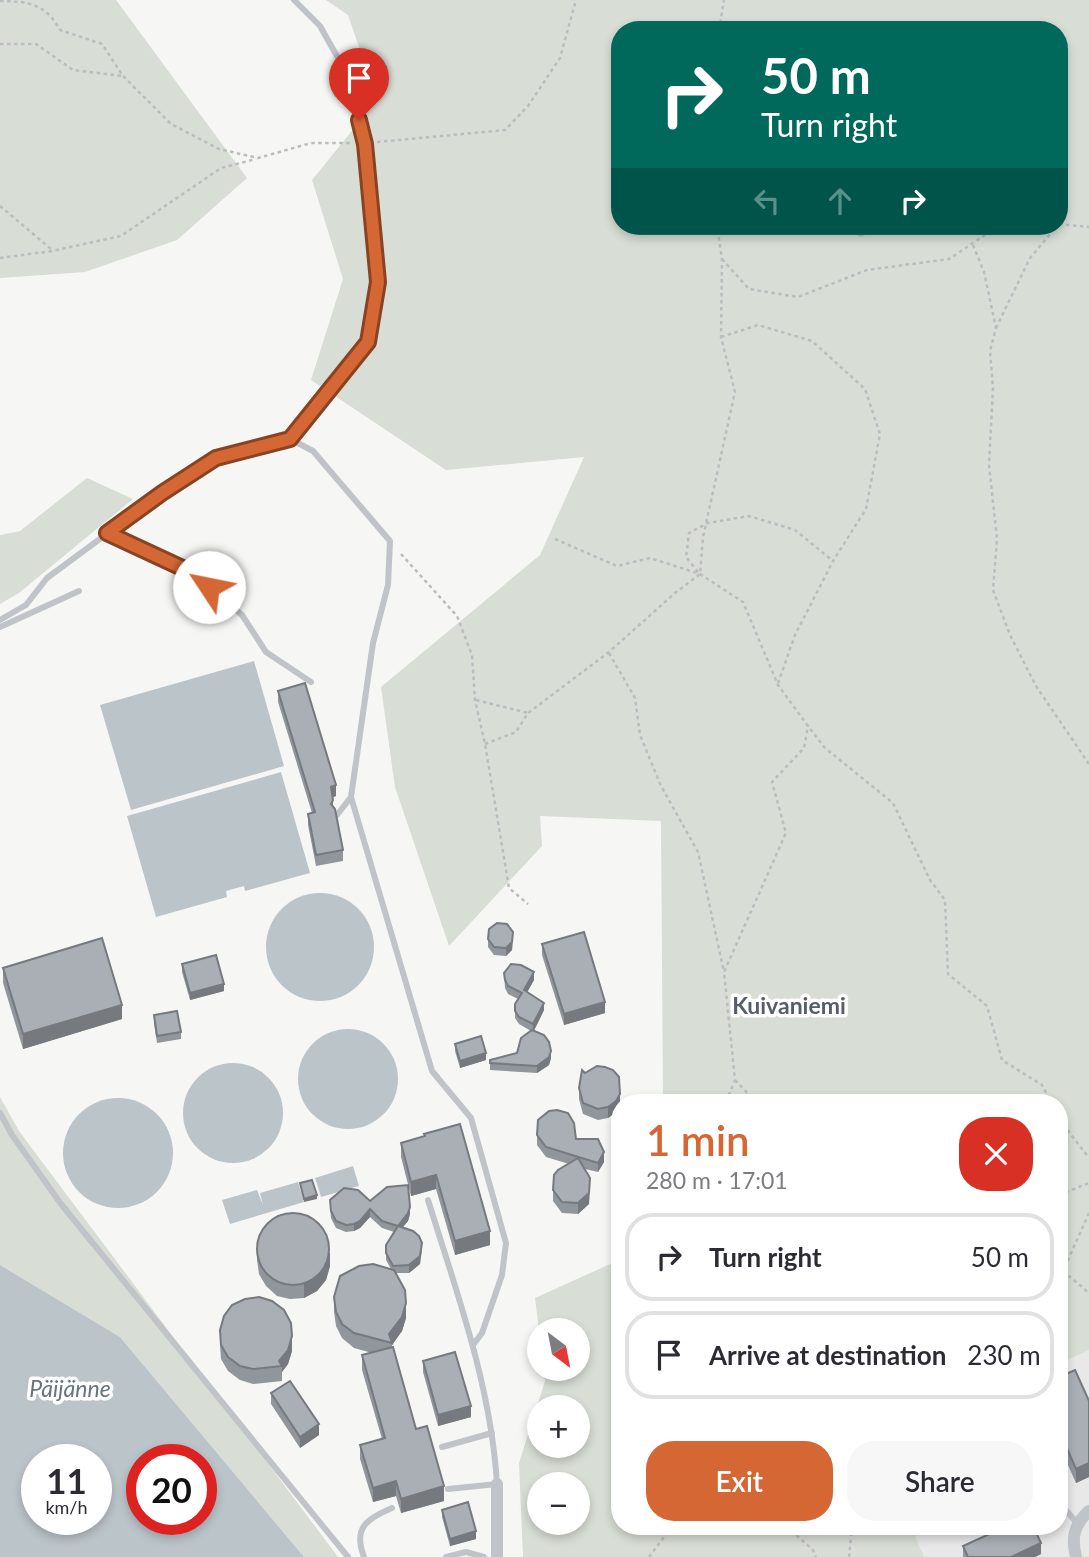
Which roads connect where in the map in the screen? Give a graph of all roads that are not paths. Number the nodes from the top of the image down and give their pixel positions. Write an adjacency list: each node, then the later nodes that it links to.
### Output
1 (294, 0): 2 (lane)
2 (290, 439): 3 (lane); 8 (lane)
3 (107, 533): 5 (lane); 7 (lane)
4 (79, 591): 6 (lane)
5 (0, 620)
6 (0, 627)
7 (311, 682)
8 (351, 797): 9 (lane); 12 (lane)
9 (337, 815)
10 (0, 1113): 21 (lane)
11 (428, 1200): 12 (lane)
12 (473, 1345): 13 (lane)
13 (492, 1433): 14 (lane); 15 (lane)
14 (442, 1447)
15 (497, 1484): 16 (lane); 25 (street)
16 (449, 1489)
17 (392, 1508): 22 (lane)
18 (1089, 1511): 20 (street)
19 (1068, 1512): 20 (lane)
20 (1077, 1523): 26 (street)
21 (348, 1557)
22 (364, 1557)
23 (446, 1557): 24 (lane)
24 (484, 1557)
25 (497, 1557)
26 (1076, 1557)

